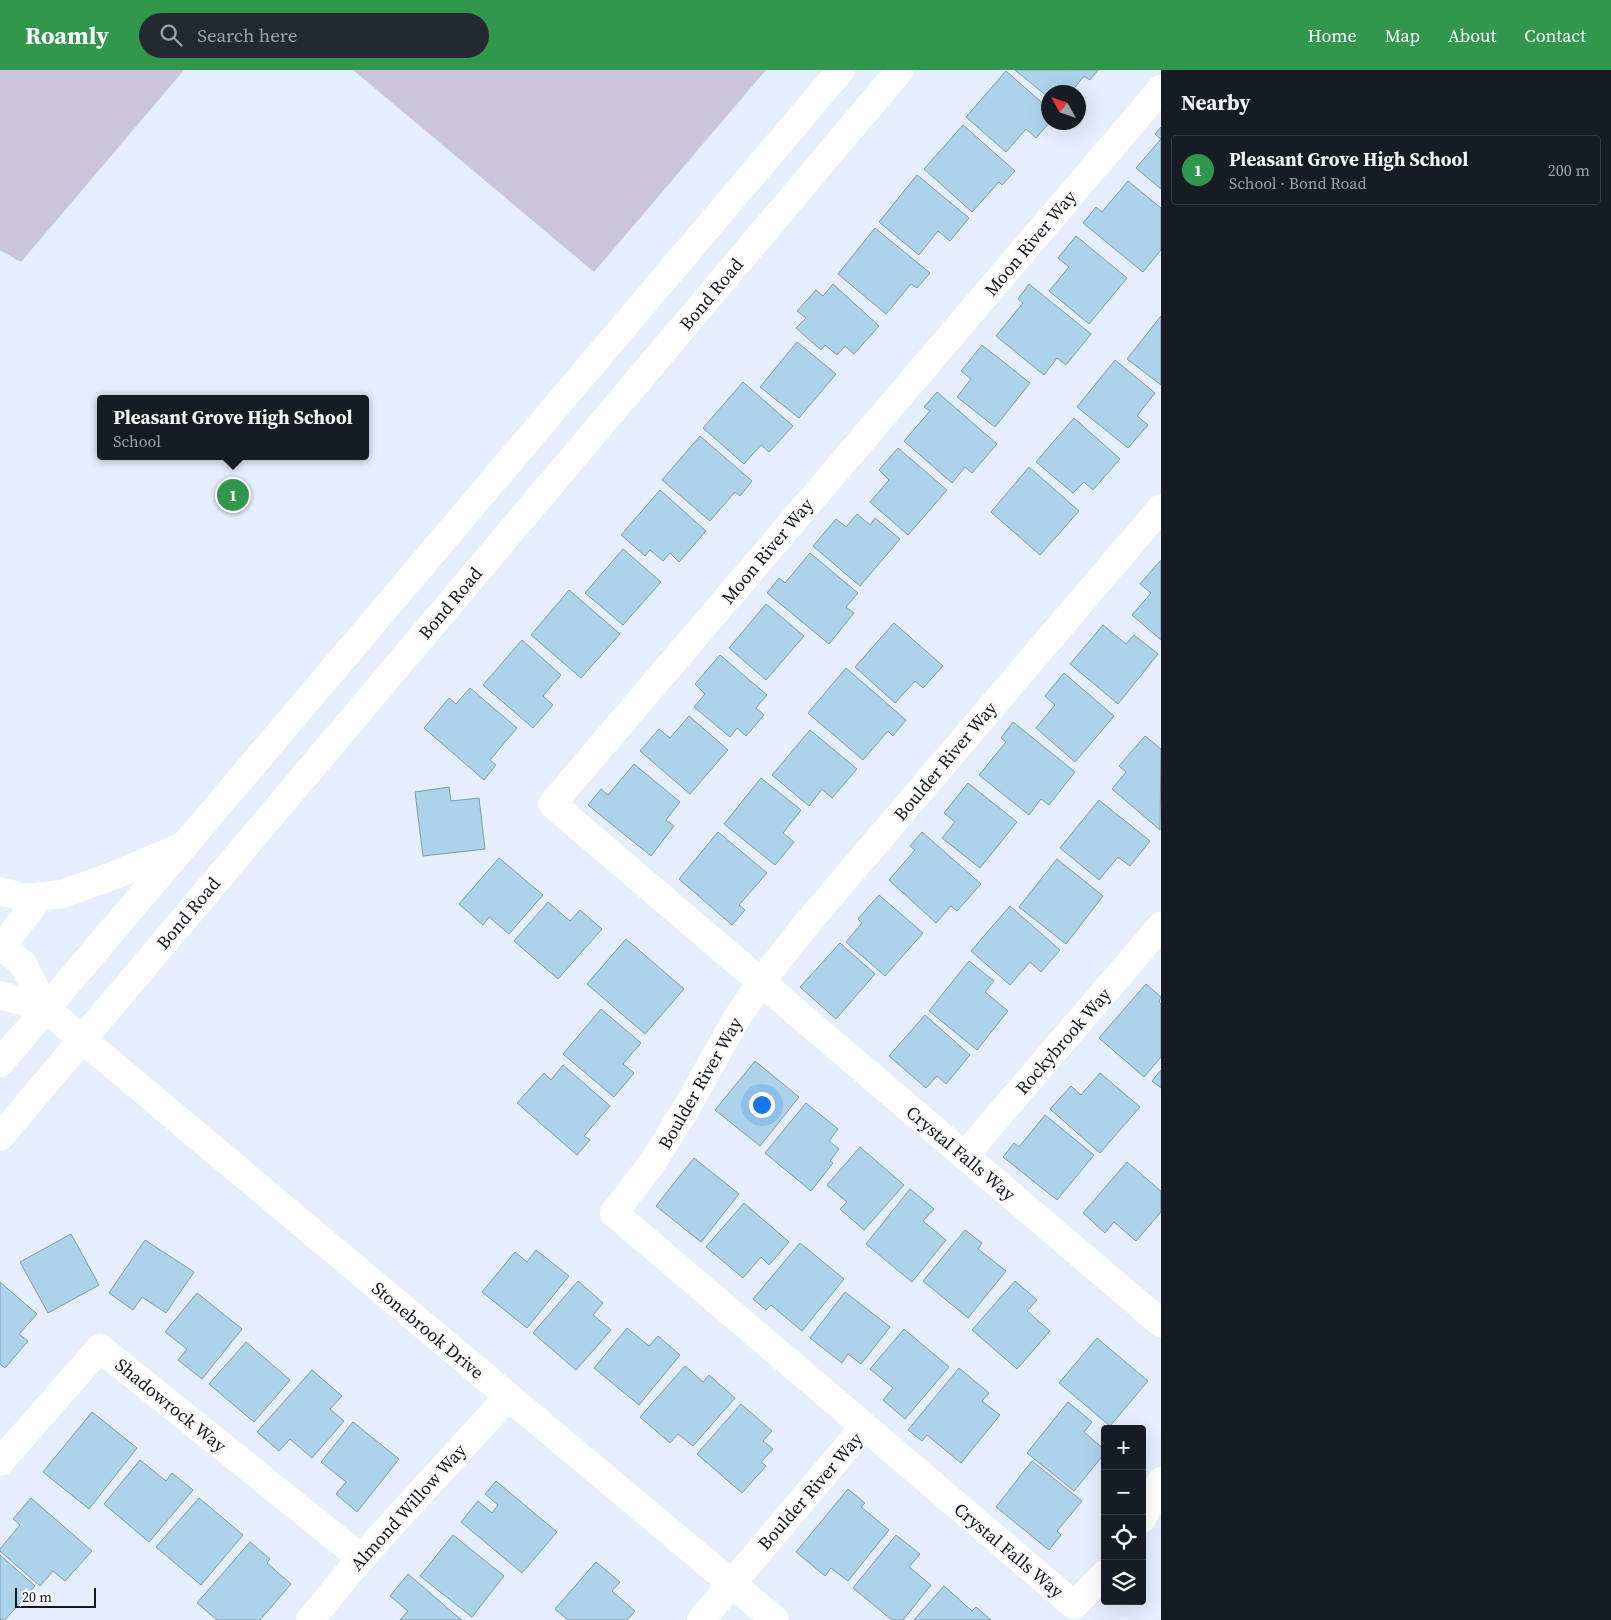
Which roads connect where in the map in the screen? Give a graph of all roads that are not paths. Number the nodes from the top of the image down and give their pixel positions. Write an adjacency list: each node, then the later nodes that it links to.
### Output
1 (841, 70): 5 (street)
2 (900, 70): 13 (street, Bond Road)
3 (1161, 90): 10 (street, Moon River Way)
4 (1161, 508): 10 (street, Boulder River Way)
5 (186, 844): 7 (street); 12 (street)
6 (0, 891): 7 (street)
7 (40, 896): 9 (street)
8 (1161, 926): 16 (street, Rockybrook Way)
9 (1, 946): 12 (street)
10 (760, 982): 16 (street, Crystal Falls Way); 19 (street, Boulder River Way)
11 (0, 995): 12 (street)
12 (45, 1008): 13 (street, Stonebrook Drive); 14 (street)
13 (82, 1039): 15 (street, Bond Road); 18 (street, Stonebrook Drive)
14 (0, 1063)
15 (0, 1137)
16 (964, 1156): 17 (street, Crystal Falls Way)
17 (1161, 1323)
18 (508, 1397): 23 (street, Almond Willow Way); 25 (street, Stonebrook Drive)
19 (864, 1427): 24 (street, Crystal Falls Way); 25 (street, Boulder River Way)
20 (0, 1462): 23 (street, Shadowrock Way)
21 (1161, 1481): 22 (street)
22 (1144, 1515)
23 (361, 1558): 26 (street, Almond Willow Way)
24 (1101, 1578)
25 (731, 1583): 27 (street, Boulder River Way); 28 (street, Stonebrook Drive)
26 (310, 1620)
27 (701, 1620)
28 (775, 1620)

